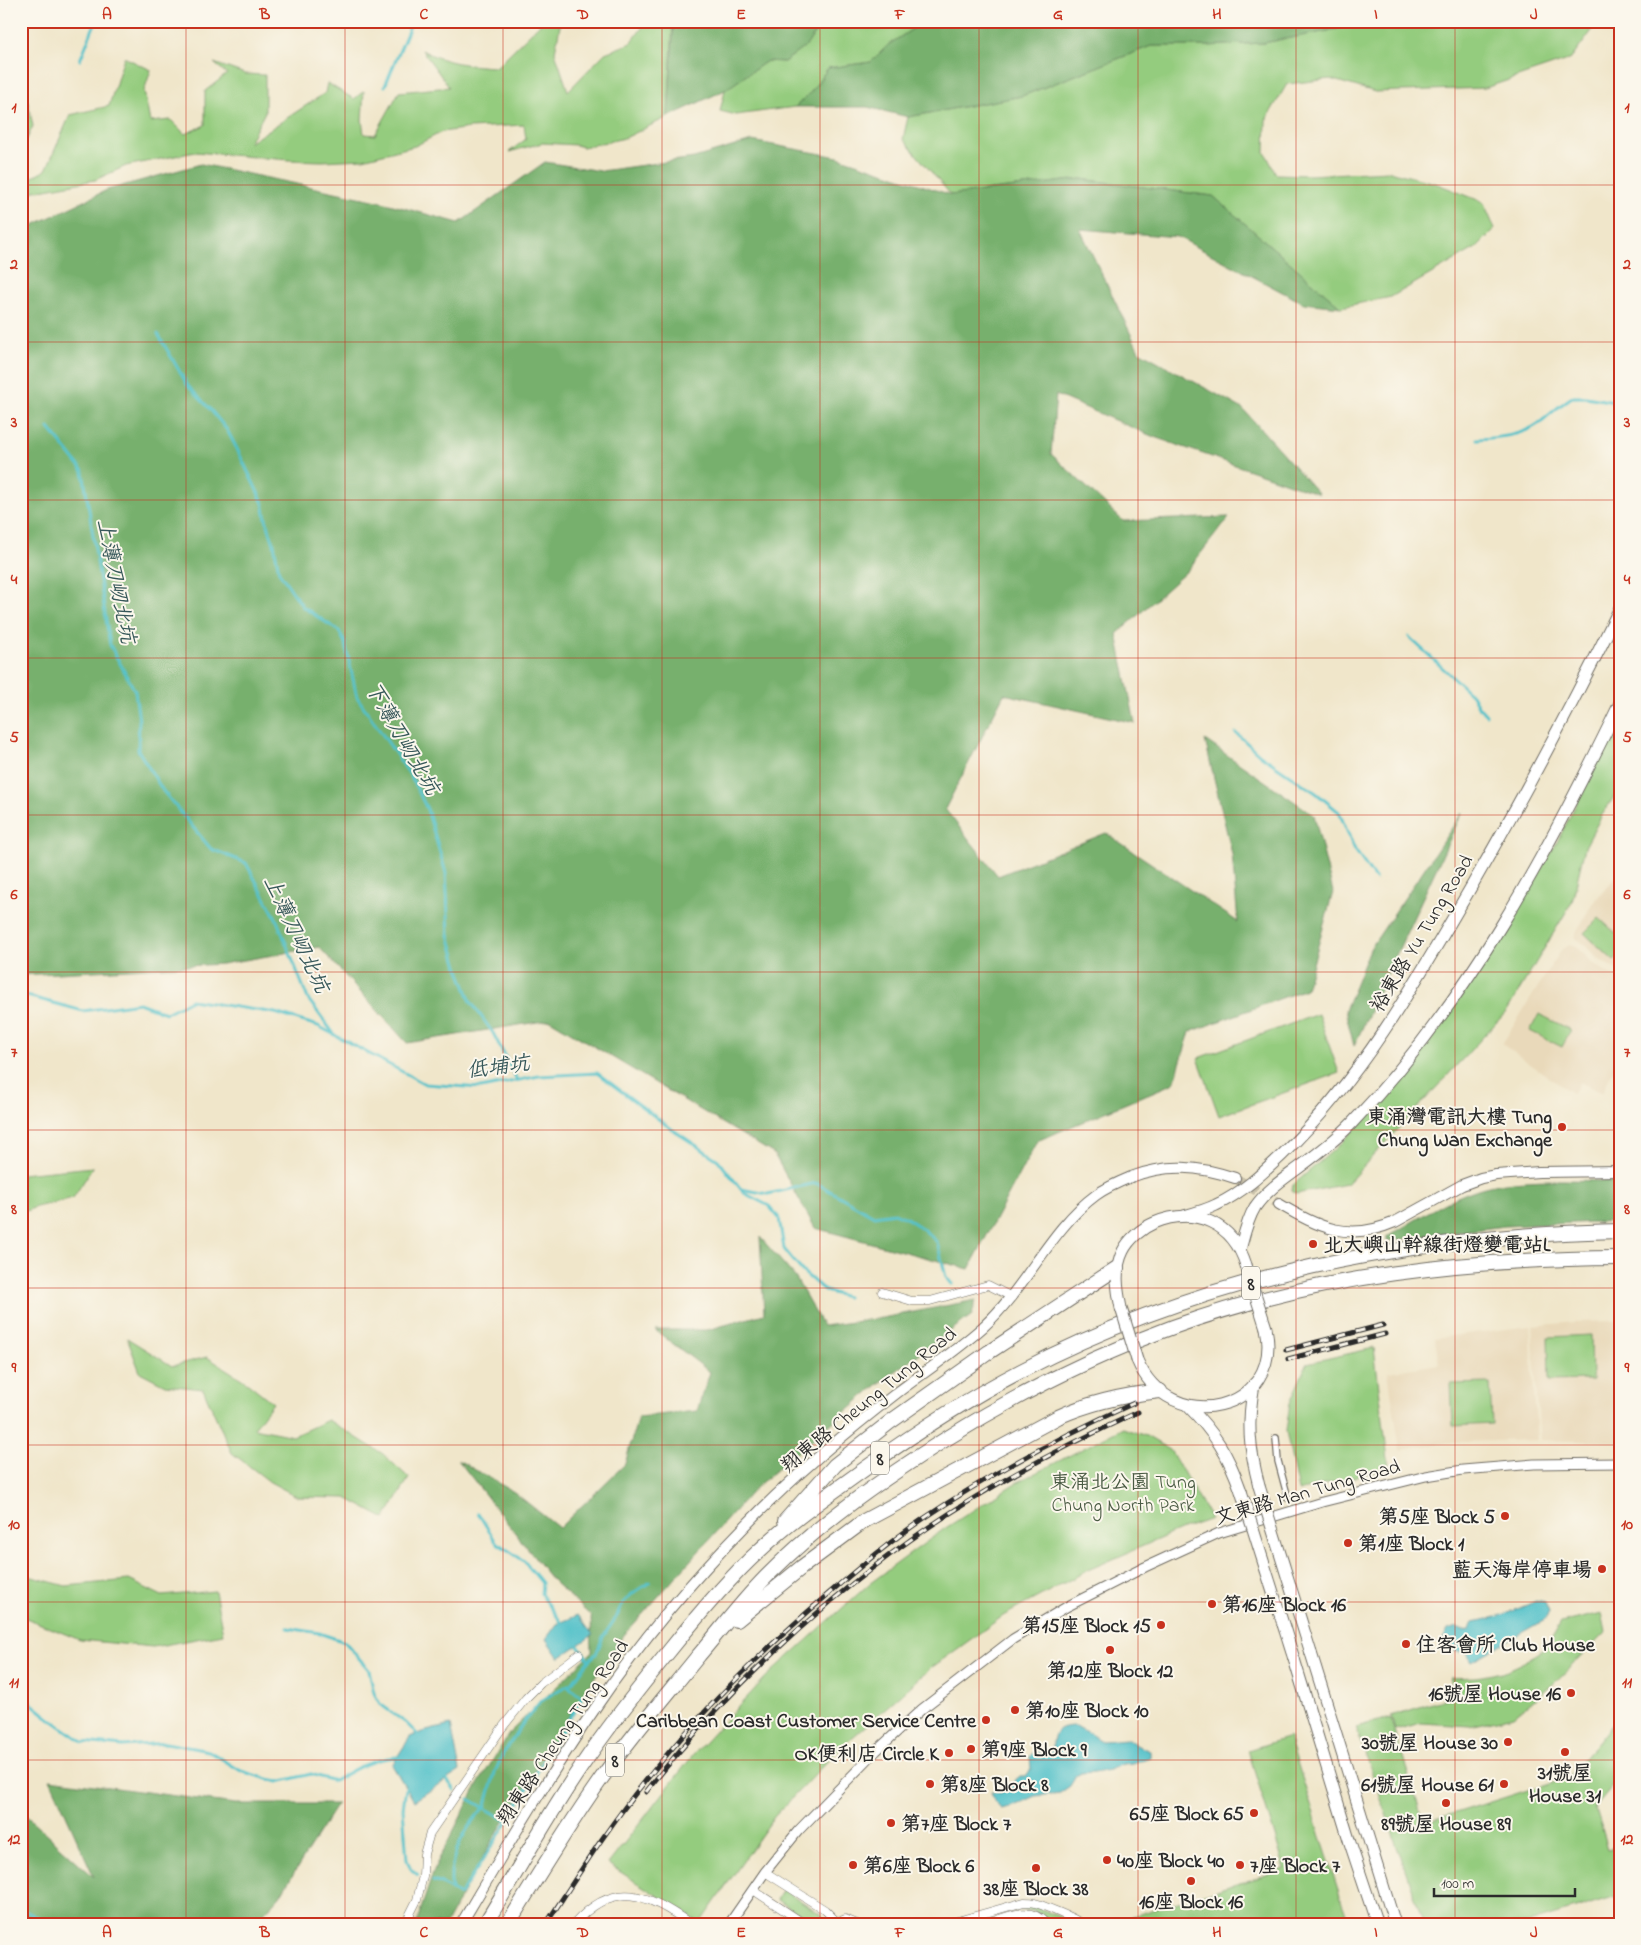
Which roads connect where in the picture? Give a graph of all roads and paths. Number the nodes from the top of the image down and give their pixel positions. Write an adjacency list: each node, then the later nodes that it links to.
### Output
1 (1620, 608): 6 (main road, 裕東路 Yu Tung Road)
2 (1620, 703): 8 (main road)
3 (1620, 1171): 5 (main road)
4 (1235, 1178): 12 (main road, 翔東路 Cheung Tung Road)
5 (1278, 1204)
6 (1184, 1216): 8 (main road); 10 (main road)
7 (1620, 1231): 19 (highway, 8)
8 (1240, 1250): 13 (main road, bridge)
9 (1620, 1258): 20 (highway, 8)
10 (1117, 1268): 14 (main road, bridge); 19 (highway)
11 (882, 1292): 12 (street)
12 (1012, 1297): 27 (main road, 翔東路 Cheung Tung Road)
13 (1254, 1384): 15 (main road); 40 (main road, bridge)
14 (1160, 1391): 15 (main road); 20 (highway)
15 (1187, 1406): 39 (main road, bridge)
16 (1276, 1438): 18 (street)
17 (1620, 1463): 22 (street, 文東路 Man Tung Road)
18 (1288, 1498)
19 (760, 1550): 28 (highway, 8)
20 (710, 1642): 29 (highway, 8)
21 (579, 1654): 26 (street)
22 (766, 1872): 23 (street, 文東路 Man Tung Road); 25 (street)
23 (752, 1890): 32 (street, 文東路 Man Tung Road); 33 (street)
24 (1620, 1922): 41 (main road)
25 (836, 1923): 34 (street)
26 (405, 1924)
27 (460, 1924)
28 (485, 1924)
29 (508, 1924)
30 (574, 1924): 31 (street)
31 (691, 1924)
32 (728, 1924)
33 (806, 1924)
34 (857, 1924)
35 (948, 1924): 38 (street)
36 (986, 1924): 37 (street)
37 (1046, 1924)
38 (1082, 1924)
39 (1376, 1924)
40 (1395, 1924)
41 (1614, 1924)

